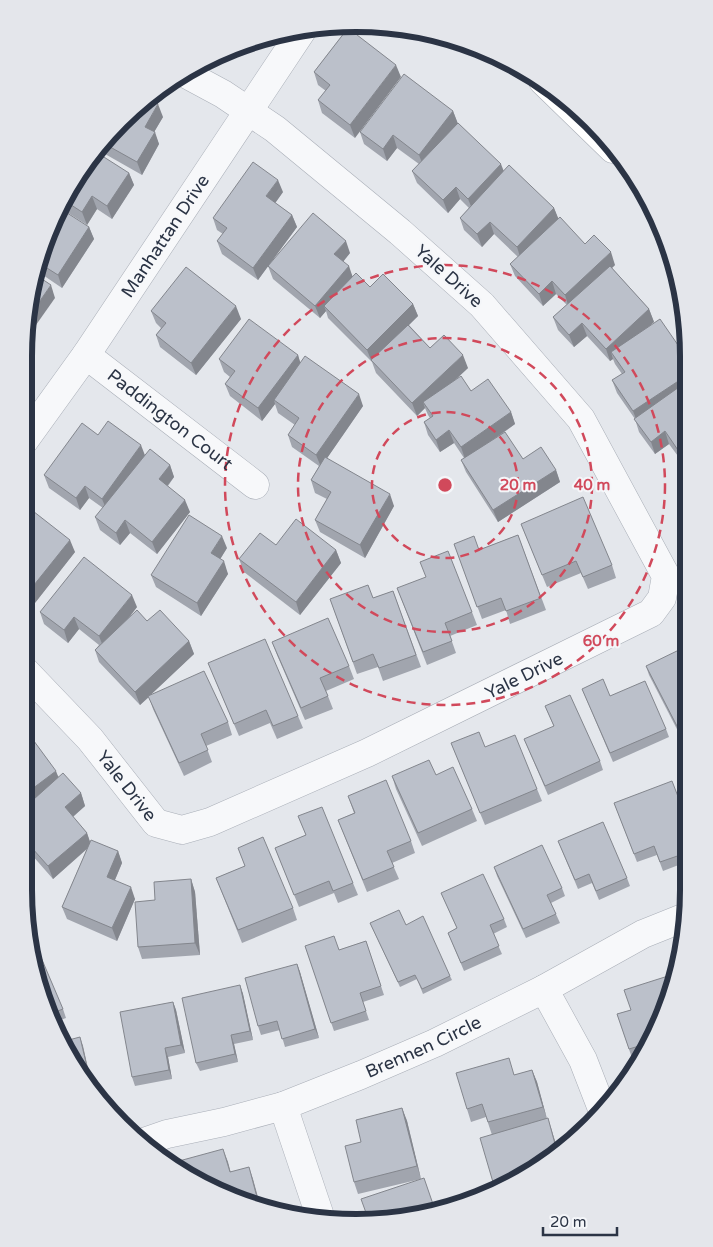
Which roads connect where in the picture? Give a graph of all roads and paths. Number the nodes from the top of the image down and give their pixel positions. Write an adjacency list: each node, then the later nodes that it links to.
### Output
1 (296, 38): 3 (street, Manhattan Drive)
2 (192, 78): 3 (street, Yale Drive)
3 (249, 112): 4 (street, Manhattan Drive); 7 (street, Yale Drive)
4 (86, 355): 5 (street, Manhattan Drive); 6 (street, Paddington Court)
5 (32, 430)
6 (255, 485)
7 (32, 678)
8 (679, 919): 9 (street, Brennen Circle)
9 (544, 989): 10 (street); 11 (street, Brennen Circle)
10 (600, 1104)
11 (282, 1106): 12 (street, Brennen Circle); 13 (street)
12 (150, 1140)
13 (319, 1212)

